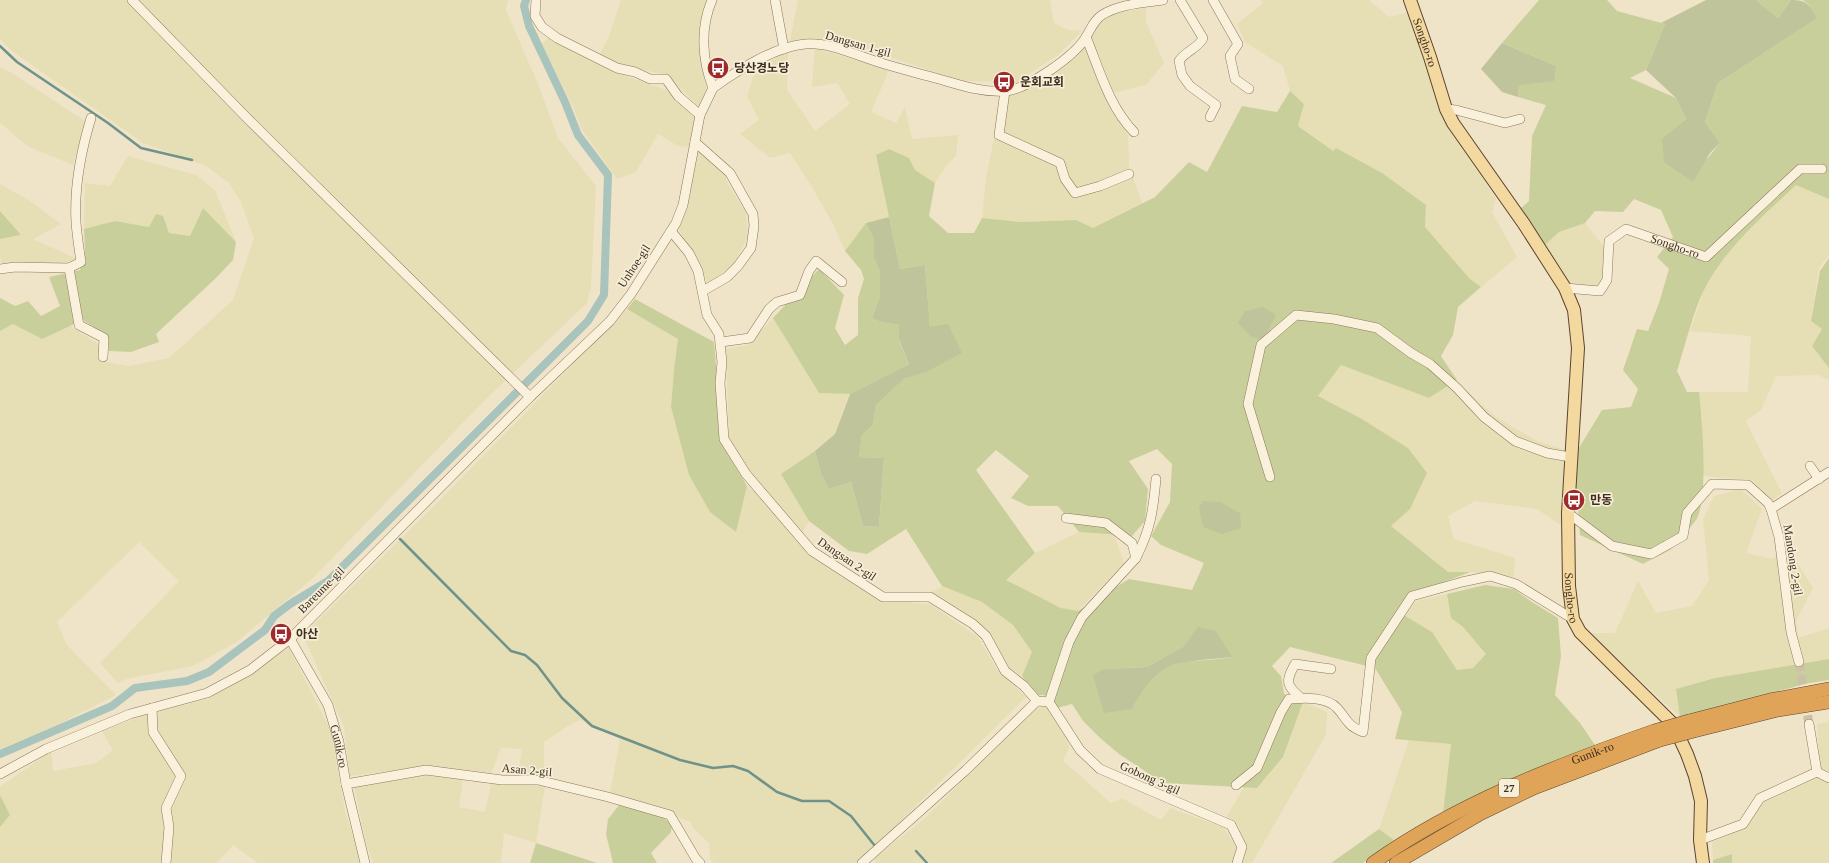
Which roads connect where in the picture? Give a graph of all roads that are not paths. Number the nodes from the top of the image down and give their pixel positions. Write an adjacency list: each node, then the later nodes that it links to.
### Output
1 (132, 0): 31 (street)
2 (536, 0): 15 (street)
3 (712, 0): 11 (street)
4 (775, 0): 10 (street)
5 (1163, 0): 9 (street, Dangsan 1-gil)
6 (1180, 0): 17 (street)
7 (1213, 0): 12 (street)
8 (1410, 0): 14 (main road, Songho-ro)
9 (1086, 37): 13 (street, Dangsan 1-gil); 19 (street)
10 (784, 49): 11 (street, Dangsan 1-gil); 13 (street, Dangsan 1-gil)
11 (713, 88): 15 (street, Unhoe-gil)
12 (1249, 89)
13 (1005, 92): 22 (street)
14 (1446, 109): 18 (street); 27 (main road, Songho-ro)
15 (700, 115): 20 (street, Unhoe-gil)
16 (91, 118): 24 (street)
17 (1210, 118)
18 (1520, 119)
19 (1134, 132)
20 (696, 142): 23 (street, Unhoe-gil); 28 (street)
21 (1822, 169): 27 (street, Songho-ro)
22 (1129, 174)
23 (671, 231): 28 (street, Dangsan 2-gil); 31 (street, Unhoe-gil)
24 (69, 268): 25 (street); 30 (street)
25 (0, 269)
26 (842, 282): 29 (street)
27 (1566, 288): 32 (main road, Songho-ro)
28 (703, 291): 29 (street, Dangsan 2-gil)
29 (721, 342): 48 (street, Dangsan 2-gil)
30 (103, 357)
31 (528, 395): 43 (street, Bareume-gil)
32 (1570, 457): 35 (street); 39 (main road, Songho-ro)
33 (1810, 466): 37 (street)
34 (1829, 472): 37 (street)
35 (1270, 477)
36 (1156, 479): 41 (street)
37 (1819, 479): 38 (street)
38 (1771, 509): 39 (street, Mandong 2-gil); 44 (street, Mandong 2-gil)
39 (1568, 513): 42 (main road, Songho-ro)
40 (1066, 518): 41 (street)
41 (1136, 558): 49 (street)
42 (1573, 619): 47 (street); 60 (main road, Songho-ro)
43 (290, 639): 51 (street, Bareume-gil); 58 (street, Gunik-ro)
44 (1799, 662)
45 (1331, 669): 47 (street)
46 (1829, 689): 53 (highway, Gunik-ro / 27)
47 (1301, 698): 59 (street)
48 (1037, 701): 49 (street); 64 (street)
49 (1049, 702): 65 (street, Gobong 3-gil)
50 (1829, 702): 53 (highway, Gunik-ro / 27)
51 (152, 708): 56 (street, Bareume-gil); 61 (street)
52 (1809, 724): 55 (street)
53 (1691, 726): 54 (highway, Gunik-ro / 27, bridge)
54 (1657, 736): 66 (highway, Gunik-ro / 27); 67 (highway, Gunik-ro / 27)
55 (1817, 772): 57 (street); 60 (street)
56 (0, 774)
57 (1829, 778)
58 (346, 784): 62 (street, Gunik-ro); 63 (street, Asan 2-gil)
59 (1236, 785)
60 (1700, 840): 68 (main road, Songho-ro)
61 (166, 863)
62 (364, 863)
63 (700, 863)
64 (862, 863)
65 (1237, 863)
66 (1373, 863)
67 (1396, 863)
68 (1703, 863)

